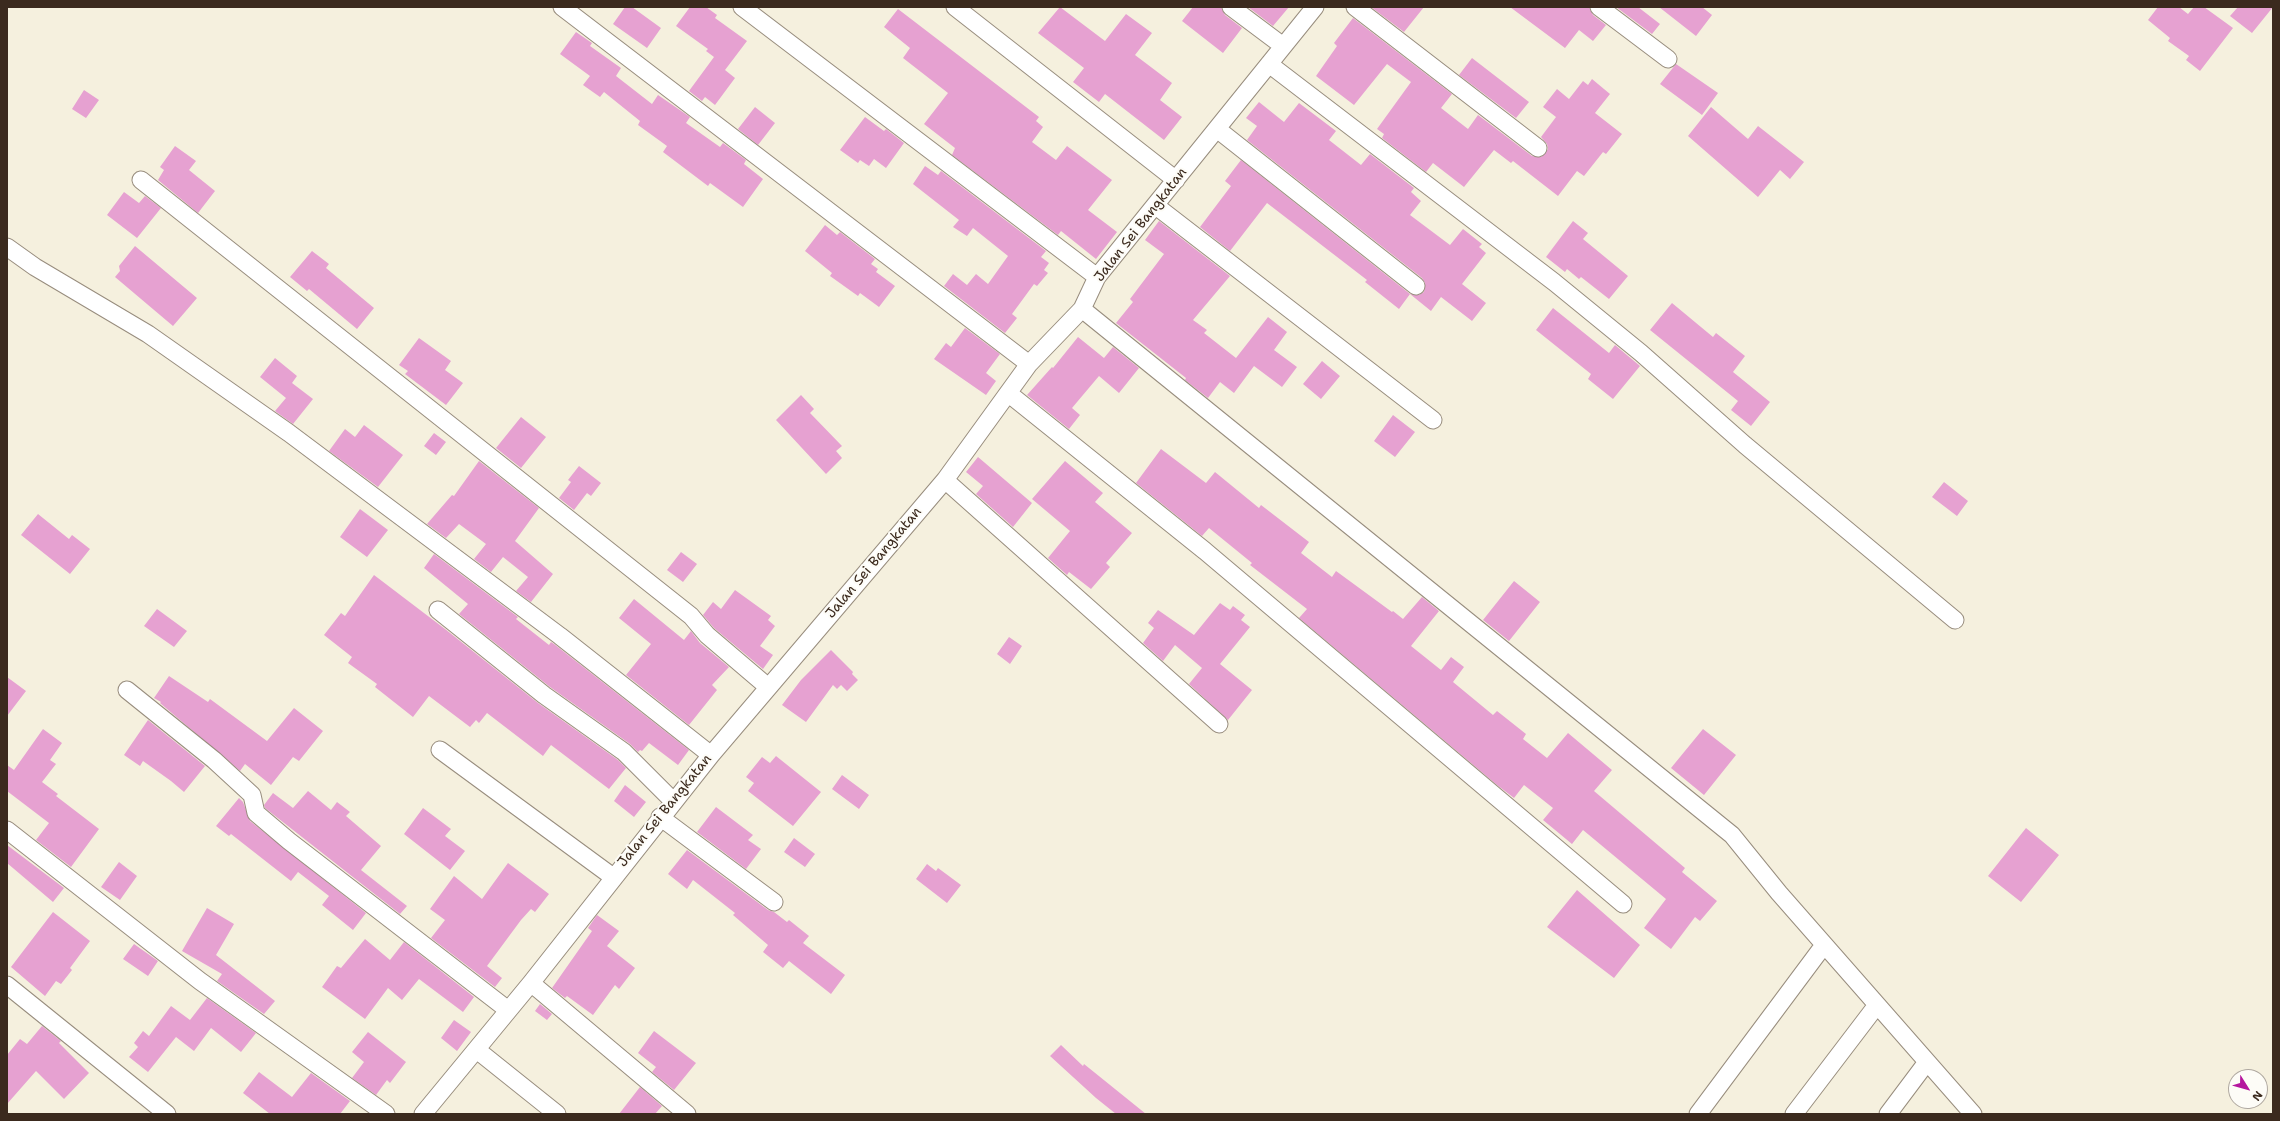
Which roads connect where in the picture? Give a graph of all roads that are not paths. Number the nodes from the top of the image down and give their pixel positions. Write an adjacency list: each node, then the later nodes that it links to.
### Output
1 (562, 7): 20 (street)
2 (742, 7): 17 (street)
3 (955, 7): 14 (street)
4 (1232, 7): 8 (street)
5 (1315, 7): 8 (street, Jalan Sei Bangkatan)
6 (1355, 7): 12 (street)
7 (1599, 7): 9 (street)
8 (1283, 46): 10 (street, Jalan Sei Bangkatan)
9 (1668, 59)
10 (1270, 64): 11 (street, Jalan Sei Bangkatan); 25 (street)
11 (1217, 129): 14 (street, Jalan Sei Bangkatan); 18 (street)
12 (1538, 148)
13 (141, 180): 26 (street)
14 (1176, 180): 15 (street, Jalan Sei Bangkatan)
15 (1156, 206): 17 (street, Jalan Sei Bangkatan); 22 (street)
16 (7, 247): 30 (street)
17 (1097, 277): 19 (street, Jalan Sei Bangkatan)
18 (1416, 286)
19 (1082, 309): 20 (street, Jalan Sei Bangkatan); 37 (street)
20 (1029, 364): 21 (street, Jalan Sei Bangkatan)
21 (1008, 393): 23 (street, Jalan Sei Bangkatan); 36 (street)
22 (1433, 420)
23 (945, 480): 26 (street, Jalan Sei Bangkatan); 28 (street)
24 (438, 610): 31 (street)
25 (1955, 620)
26 (768, 687): 30 (street, Jalan Sei Bangkatan)
27 (127, 690): 41 (street)
28 (1219, 724)
29 (440, 750): 34 (street)
30 (711, 755): 31 (street, Jalan Sei Bangkatan)
31 (674, 802): 32 (street, Jalan Sei Bangkatan)
32 (660, 817): 34 (street, Jalan Sei Bangkatan); 35 (street)
33 (7, 830): 45 (street)
34 (613, 877): 38 (street, Jalan Sei Bangkatan)
35 (774, 902)
36 (1623, 904)
37 (1824, 945): 40 (street); 49 (street)
38 (531, 983): 41 (street, Jalan Sei Bangkatan); 48 (street)
39 (7, 985): 44 (street)
40 (1877, 1005): 43 (street); 50 (street)
41 (508, 1010): 42 (street, Jalan Sei Bangkatan)
42 (477, 1050): 46 (street, Jalan Sei Bangkatan); 47 (street)
43 (1927, 1062): 51 (street); 52 (street)
44 (167, 1114)
45 (386, 1114)
46 (423, 1114)
47 (557, 1114)
48 (687, 1114)
49 (1698, 1114)
50 (1794, 1114)
51 (1888, 1114)
52 (1973, 1114)

